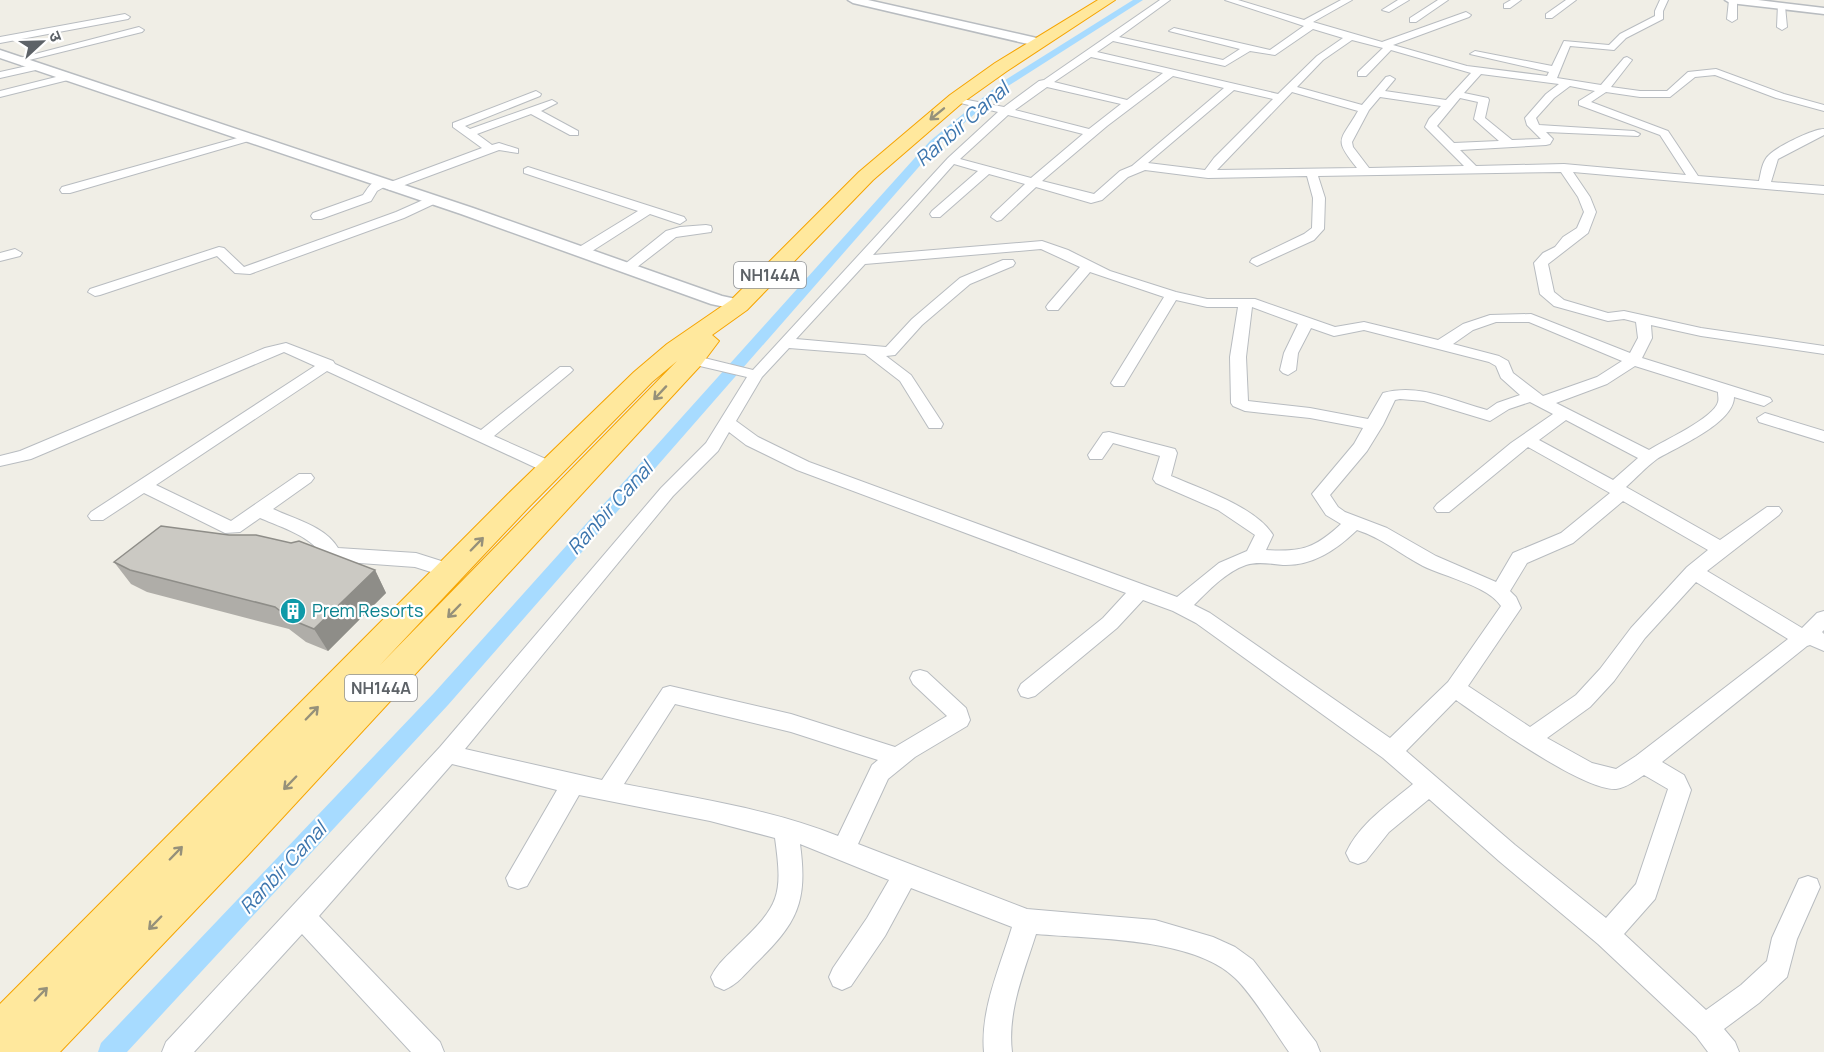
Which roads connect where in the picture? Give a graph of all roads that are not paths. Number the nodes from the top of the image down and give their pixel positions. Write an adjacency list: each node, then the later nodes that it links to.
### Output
1 (853, 0): 30 (street)
2 (1086, 0): 30 (highway)
3 (1108, 0): 30 (highway, NH144A)
4 (1166, 0): 28 (street)
5 (1229, 0): 22 (street)
6 (1348, 0): 22 (street)
7 (1405, 0): 15 (street)
8 (1444, 0): 21 (street)
9 (1517, 0): 14 (street)
10 (1572, 0): 18 (street)
11 (1664, 0): 42 (street)
12 (1732, 0): 13 (street); 20 (street)
13 (1775, 4): 16 (street); 23 (street)
14 (1507, 6)
15 (1386, 10)
16 (1824, 10)
17 (1466, 15): 31 (street)
18 (1549, 16)
19 (125, 17): 29 (street)
20 (1732, 19)
21 (1413, 20)
22 (1308, 24): 27 (street); 32 (street)
23 (1782, 27)
24 (139, 30): 36 (street)
25 (1174, 31): 26 (street)
26 (1195, 36): 32 (street); 33 (street)
27 (1350, 37): 31 (street); 48 (street)
28 (1110, 38): 33 (street); 34 (street)
29 (0, 40)
30 (1032, 41): 55 (highway, NH144A); 63 (highway)
31 (1385, 46): 37 (street); 40 (street)
32 (1248, 48): 33 (street)
33 (1170, 52)
34 (1088, 53): 39 (street); 46 (street)
35 (1627, 60): 49 (street)
36 (15, 62): 41 (street); 43 (street)
37 (1466, 69): 38 (street); 42 (street)
38 (1478, 72): 42 (street); 53 (street)
39 (1170, 73): 47 (street); 57 (street)
40 (1362, 74)
41 (0, 75)
42 (1553, 75): 45 (street)
43 (68, 77): 51 (street); 70 (street)
44 (1390, 79): 50 (street)
45 (1569, 82): 49 (street); 64 (street)
46 (1043, 83): 57 (street); 62 (street)
47 (1231, 87): 54 (street); 77 (street)
48 (1291, 89): 54 (street); 60 (street)
49 (1604, 90): 59 (street); 85 (street)
50 (1377, 93): 58 (street); 60 (street)
51 (0, 94)
52 (536, 94): 68 (street)
53 (1458, 95): 58 (street); 71 (street)
54 (1281, 98): 84 (street)
55 (963, 100): 62 (street); 91 (highway, NH144A, one-way to 91)
56 (552, 103): 61 (street)
57 (1128, 103): 67 (street)
58 (1449, 104): 73 (street)
59 (1824, 108)
60 (1364, 109): 81 (street)
61 (532, 110): 65 (street); 68 (street)
62 (1006, 111): 67 (street); 76 (street)
63 (907, 118)
64 (1535, 128): 69 (street); 71 (street)
65 (574, 132)
66 (1824, 132): 87 (street)
67 (1091, 133): 86 (street)
68 (467, 134): 74 (street)
69 (1634, 134)
70 (248, 138): 88 (street); 89 (street)
71 (1510, 144): 73 (street)
72 (874, 146): 91 (highway)
73 (1451, 147): 78 (street)
74 (491, 148): 75 (street); 88 (street)
75 (514, 151)
76 (952, 159): 80 (street); 102 (street)
77 (1138, 166): 84 (street); 86 (street)
78 (1471, 168): 79 (street); 81 (street)
79 (1564, 168): 85 (street); 112 (street)
80 (986, 170): 86 (street); 94 (street)
81 (1365, 170): 83 (street)
82 (528, 171): 93 (street)
83 (1311, 171): 84 (street); 103 (street)
84 (1208, 174)
85 (1693, 177): 87 (street)
86 (1031, 184): 96 (street)
87 (1764, 184): 90 (street)
88 (380, 186): 92 (street); 95 (street)
89 (66, 190)
90 (1824, 190)
91 (843, 198): 111 (highway, NH144A)
92 (425, 203): 99 (street); 107 (street)
93 (648, 210): 97 (street); 99 (street)
94 (936, 214)
95 (317, 216)
96 (997, 217)
97 (680, 220)
98 (706, 229): 106 (street)
99 (581, 252): 106 (street)
100 (15, 253): 101 (street)
101 (0, 257)
102 (859, 260): 105 (street); 114 (street)
103 (1257, 262)
104 (1008, 264): 117 (street)
105 (1087, 267): 108 (street); 110 (street)
106 (627, 268): 111 (street)
107 (95, 292)
108 (1172, 295): 109 (street); 124 (street)
109 (1246, 302): 113 (street); 132 (street)
110 (1053, 307)
111 (732, 311): 120 (highway, NH144A); 139 (highway)
112 (1643, 320): 116 (street); 118 (street)
113 (1306, 323): 115 (street); 122 (street)
114 (786, 343): 117 (street); 123 (street)
115 (1440, 346): 118 (street); 126 (street)
116 (1824, 350)
117 (869, 351): 131 (street)
118 (1632, 360): 125 (street); 126 (street)
119 (327, 364): 134 (street); 138 (street); 141 (street)
120 (706, 364): 123 (street); 182 (highway, NH144A, one-way to 182)
121 (565, 370): 134 (street)
122 (1288, 370)
123 (749, 374): 130 (street)
124 (1119, 383)
125 (1726, 391): 127 (street); 137 (street)
126 (1536, 399): 128 (street); 132 (street)
127 (1764, 401)
128 (1564, 414): 135 (street); 137 (street)
129 (1764, 418): 133 (street)
130 (727, 423): 152 (street); 162 (street)
131 (935, 424)
132 (1375, 425): 147 (street)
133 (1824, 436)
134 (482, 437): 139 (street)
135 (1527, 440): 142 (street); 143 (street)
136 (1096, 455): 149 (street)
137 (1649, 457): 142 (street)
138 (0, 461)
139 (552, 468): 150 (highway, one-way to 139)
140 (305, 478): 144 (street)
141 (142, 486): 144 (street); 146 (street)
142 (1618, 490): 148 (street); 153 (street)
143 (1443, 508)
144 (260, 511): 150 (street)
145 (1773, 511): 148 (street)
146 (97, 516)
147 (1352, 524): 149 (street); 153 (street)
148 (1721, 549): 151 (street)
149 (1254, 556): 154 (street)
150 (450, 571): 180 (highway, one-way to 150)
151 (1694, 572): 156 (street); 160 (street)
152 (1139, 592): 154 (street); 159 (street)
153 (1499, 592): 158 (street)
154 (1180, 606): 161 (street)
155 (1824, 618): 156 (street)
156 (1812, 639): 164 (street)
157 (920, 678): 163 (street)
158 (1455, 688): 160 (street); 161 (street)
159 (1028, 690)
160 (1530, 738): 164 (street)
161 (1391, 751): 166 (street)
162 (448, 754): 165 (street); 174 (street)
163 (897, 757): 167 (street); 169 (street)
164 (1644, 763): 176 (street)
165 (573, 784): 167 (street); 172 (street)
166 (1429, 785): 170 (street); 176 (street)
167 (608, 790): 168 (street)
168 (786, 830): 169 (street); 177 (street)
169 (844, 848): 171 (street)
170 (1358, 853)
171 (905, 875): 175 (street); 178 (street)
172 (518, 878)
173 (1808, 887): 179 (street)
174 (302, 916): 183 (street); 184 (street)
175 (1027, 921): 181 (street); 185 (street)
176 (1607, 935): 179 (street)
177 (724, 977)
178 (842, 977)
179 (1705, 1027): 186 (street)
180 (0, 1036)
181 (1304, 1051)
182 (30, 1052)
183 (176, 1052)
184 (430, 1052)
185 (998, 1052)
186 (1725, 1052)

